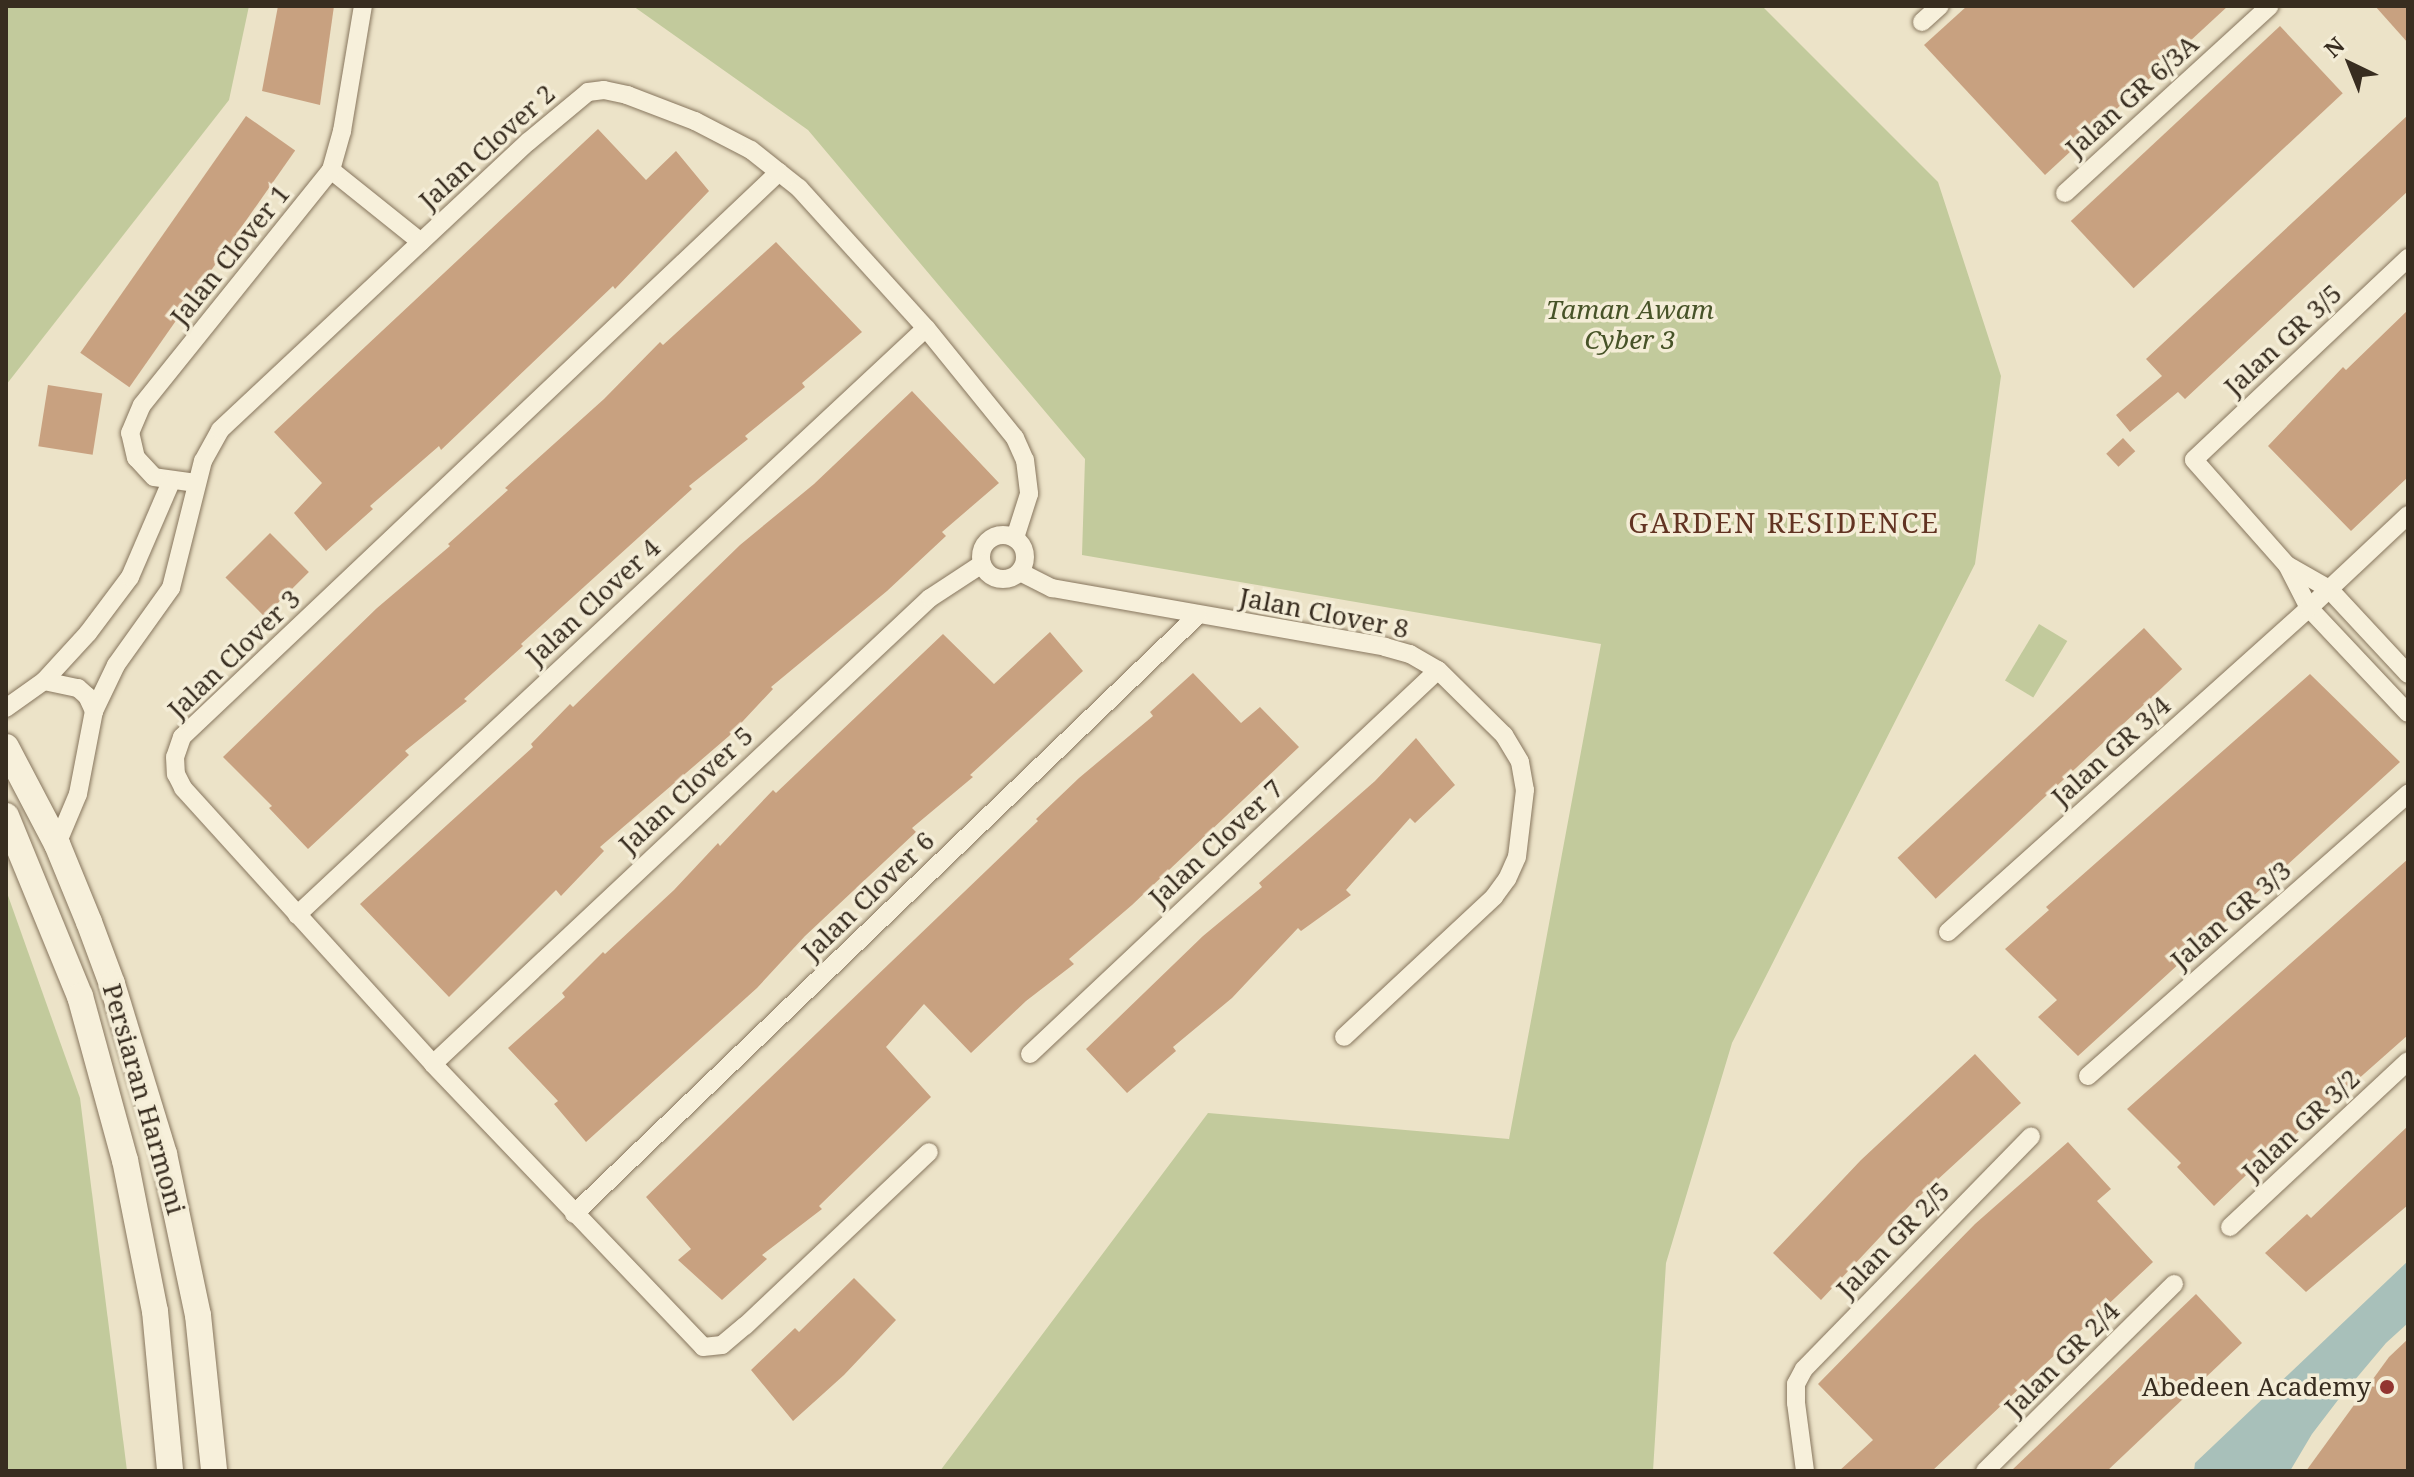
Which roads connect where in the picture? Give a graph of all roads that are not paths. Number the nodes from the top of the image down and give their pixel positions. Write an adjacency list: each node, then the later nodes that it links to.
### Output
1 (363, 6): 5 (street, Jalan Clover 1)
2 (1940, 6): 4 (street)
3 (2270, 6): 7 (street, Jalan GR 6/3A)
4 (1922, 22)
5 (331, 170): 8 (street); 11 (street, Jalan Clover 1)
6 (779, 172): 8 (street, Jalan Clover 2); 10 (street, Jalan Clover 2); 31 (street, Jalan Clover 3)
7 (2065, 193)
8 (421, 242): 12 (street, Jalan Clover 2)
9 (2408, 258): 16 (street, Jalan GR 3/5)
10 (926, 328): 14 (street, Jalan Clover 2); 31 (street, Jalan Clover 4)
11 (171, 482): 12 (street); 23 (street)
12 (196, 483): 25 (street, Jalan Clover 2)
13 (2408, 515): 18 (street)
14 (1015, 538): 15 (street); 17 (street)
15 (982, 564): 17 (street); 36 (street, Jalan Clover 5)
16 (2287, 565): 18 (street); 19 (street)
17 (1020, 572): 20 (street, Jalan Clover 8)
18 (2329, 589): 19 (street, Jalan GR 3/4); 22 (street)
19 (2309, 608): 26 (street); 32 (street, Jalan GR 3/4)
20 (1198, 615): 21 (street, Jalan Clover 8); 40 (street, Jalan Clover 6)
21 (1438, 670): 33 (street, Jalan Clover 8); 34 (street, Jalan Clover 7)
22 (2408, 674)
23 (44, 681): 24 (street); 25 (street)
24 (6, 708)
25 (94, 711): 30 (street, Jalan Clover 2)
26 (2408, 713)
27 (6, 747): 30 (street, Persiaran Harmoni)
28 (2408, 794): 37 (street, Jalan GR 3/3)
29 (6, 816): 43 (street, Persiaran Harmoni)
30 (57, 844): 44 (street, Persiaran Harmoni)
31 (297, 915): 36 (street, Jalan Clover 3)
32 (1948, 932)
33 (1344, 1037)
34 (1030, 1054)
35 (2408, 1061): 41 (street, Jalan GR 3/2)
36 (433, 1064): 40 (street, Jalan Clover 3)
37 (2088, 1076)
38 (2031, 1136): 45 (street, Jalan GR 2/5)
39 (929, 1152): 40 (street)
40 (574, 1214)
41 (2230, 1227)
42 (2174, 1284): 46 (street, Jalan GR 2/4)
43 (170, 1471)
44 (214, 1471)
45 (1805, 1471)
46 (1985, 1471)

